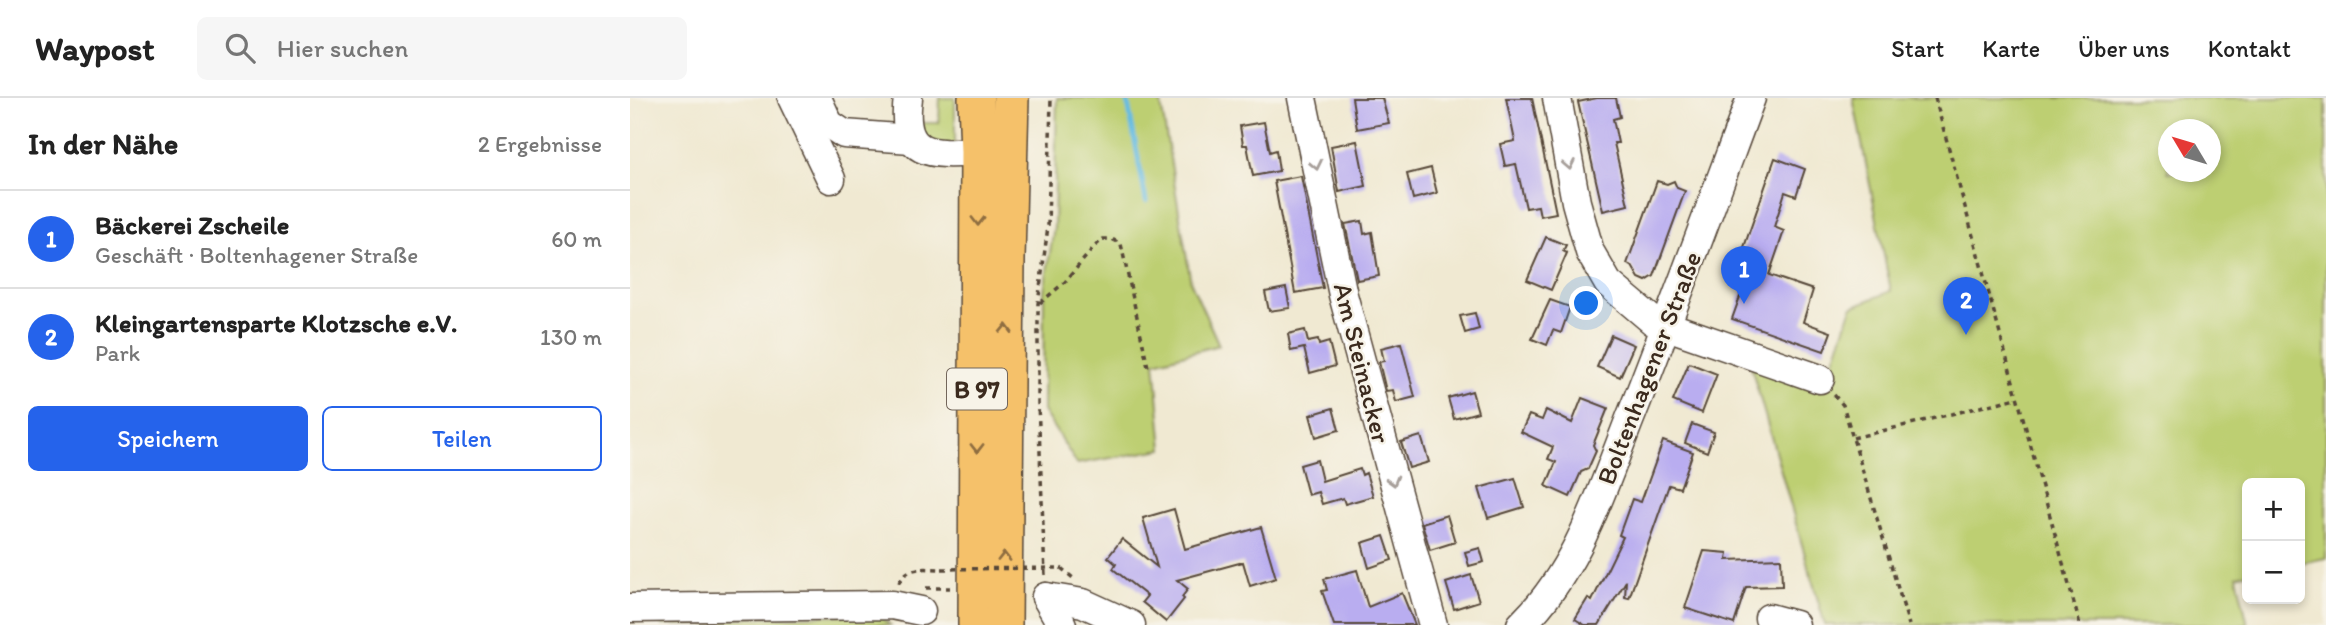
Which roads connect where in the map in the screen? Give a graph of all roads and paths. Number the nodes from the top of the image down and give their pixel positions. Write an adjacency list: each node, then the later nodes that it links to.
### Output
1 (792, 98): 13 (street)
2 (817, 98): 11 (street)
3 (908, 98): 11 (street)
4 (976, 98): 12 (main road, B 97)
5 (1011, 98): 26 (main road, B 97, one-way to 5)
6 (1051, 98): 14 (path)
7 (1302, 98): 29 (street, Am Steinacker, one-way to 29)
8 (1557, 98): 15 (street, one-way to 15)
9 (1751, 98): 15 (street, Boltenhagener Straße)
10 (1935, 98): 18 (path)
11 (911, 139): 12 (street)
12 (978, 152): 25 (main road, B 97, one-way to 25)
13 (831, 179)
14 (1038, 304): 16 (path); 22 (path)
15 (1667, 326): 17 (street); 30 (street, Boltenhagener Straße)
16 (1148, 367)
17 (1820, 379): 19 (path)
18 (2017, 398): 19 (path); 32 (path)
19 (1853, 438): 31 (path)
20 (902, 575): 21 (path, bridge)
21 (1078, 582)
22 (1046, 597): 27 (street); 28 (street)
23 (630, 608): 24 (street)
24 (921, 611)
25 (976, 625)
26 (1004, 625)
27 (1062, 625)
28 (1131, 625)
29 (1433, 625)
30 (1521, 625)
31 (1909, 625)
32 (2080, 625)

